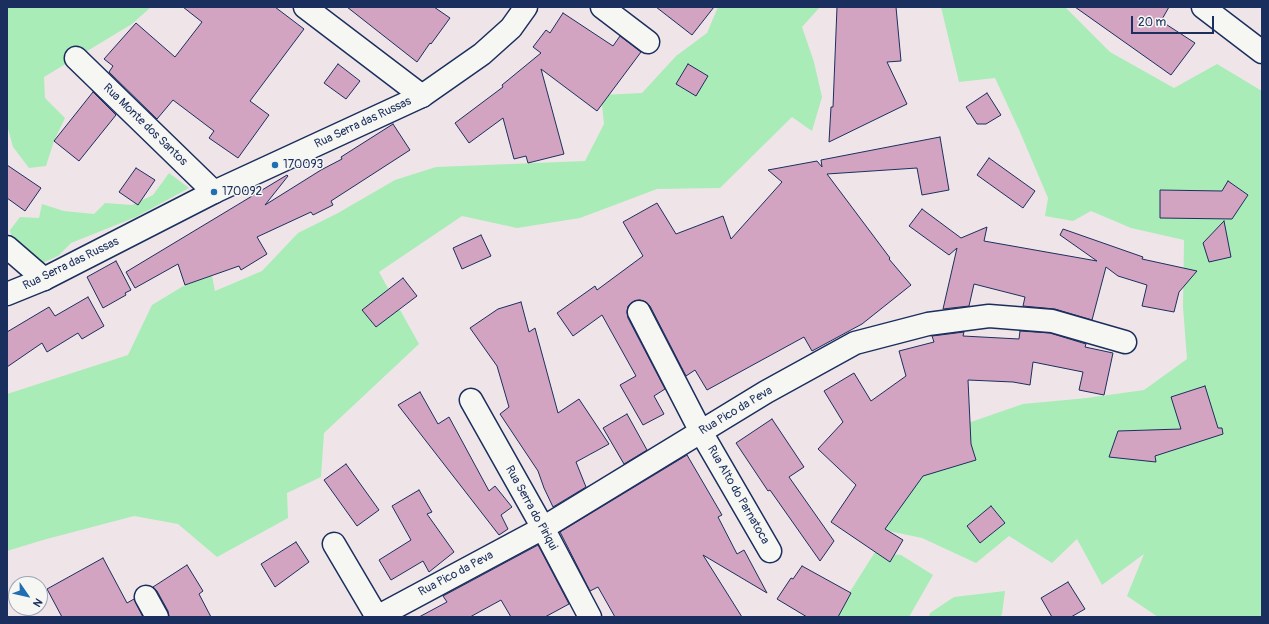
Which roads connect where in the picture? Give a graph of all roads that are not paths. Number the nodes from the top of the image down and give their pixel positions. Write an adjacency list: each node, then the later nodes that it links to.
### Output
1 (305, 7): 8 (street)
2 (526, 7): 8 (street, Rua Serra das Russas)
3 (602, 7): 5 (street)
4 (1203, 7): 6 (street)
5 (648, 42)
6 (1262, 52)
7 (76, 58): 9 (street, Rua Monte dos Santos)
8 (422, 96): 9 (street, Rua Serra das Russas)
9 (214, 192): 11 (street, Rua Serra das Russas)
10 (7, 247): 11 (street)
11 (44, 279): 12 (street, Rua Serra das Russas)
12 (7, 294)
13 (639, 312): 16 (street, Rua Alto do Parnatoca)
14 (1125, 342): 16 (street, Rua Pico da Peva)
15 (471, 400): 17 (street, Rua Serra do Piriqui)
16 (701, 432): 17 (street, Rua Pico da Peva); 19 (street, Rua Alto do Parnatoca)
17 (543, 528): 22 (street, Rua Pico da Peva); 23 (street, Rua Serra do Piriqui)
18 (334, 544): 22 (street)
19 (770, 551)
20 (146, 597): 21 (street)
21 (157, 617)
22 (377, 617)
23 (590, 617)

